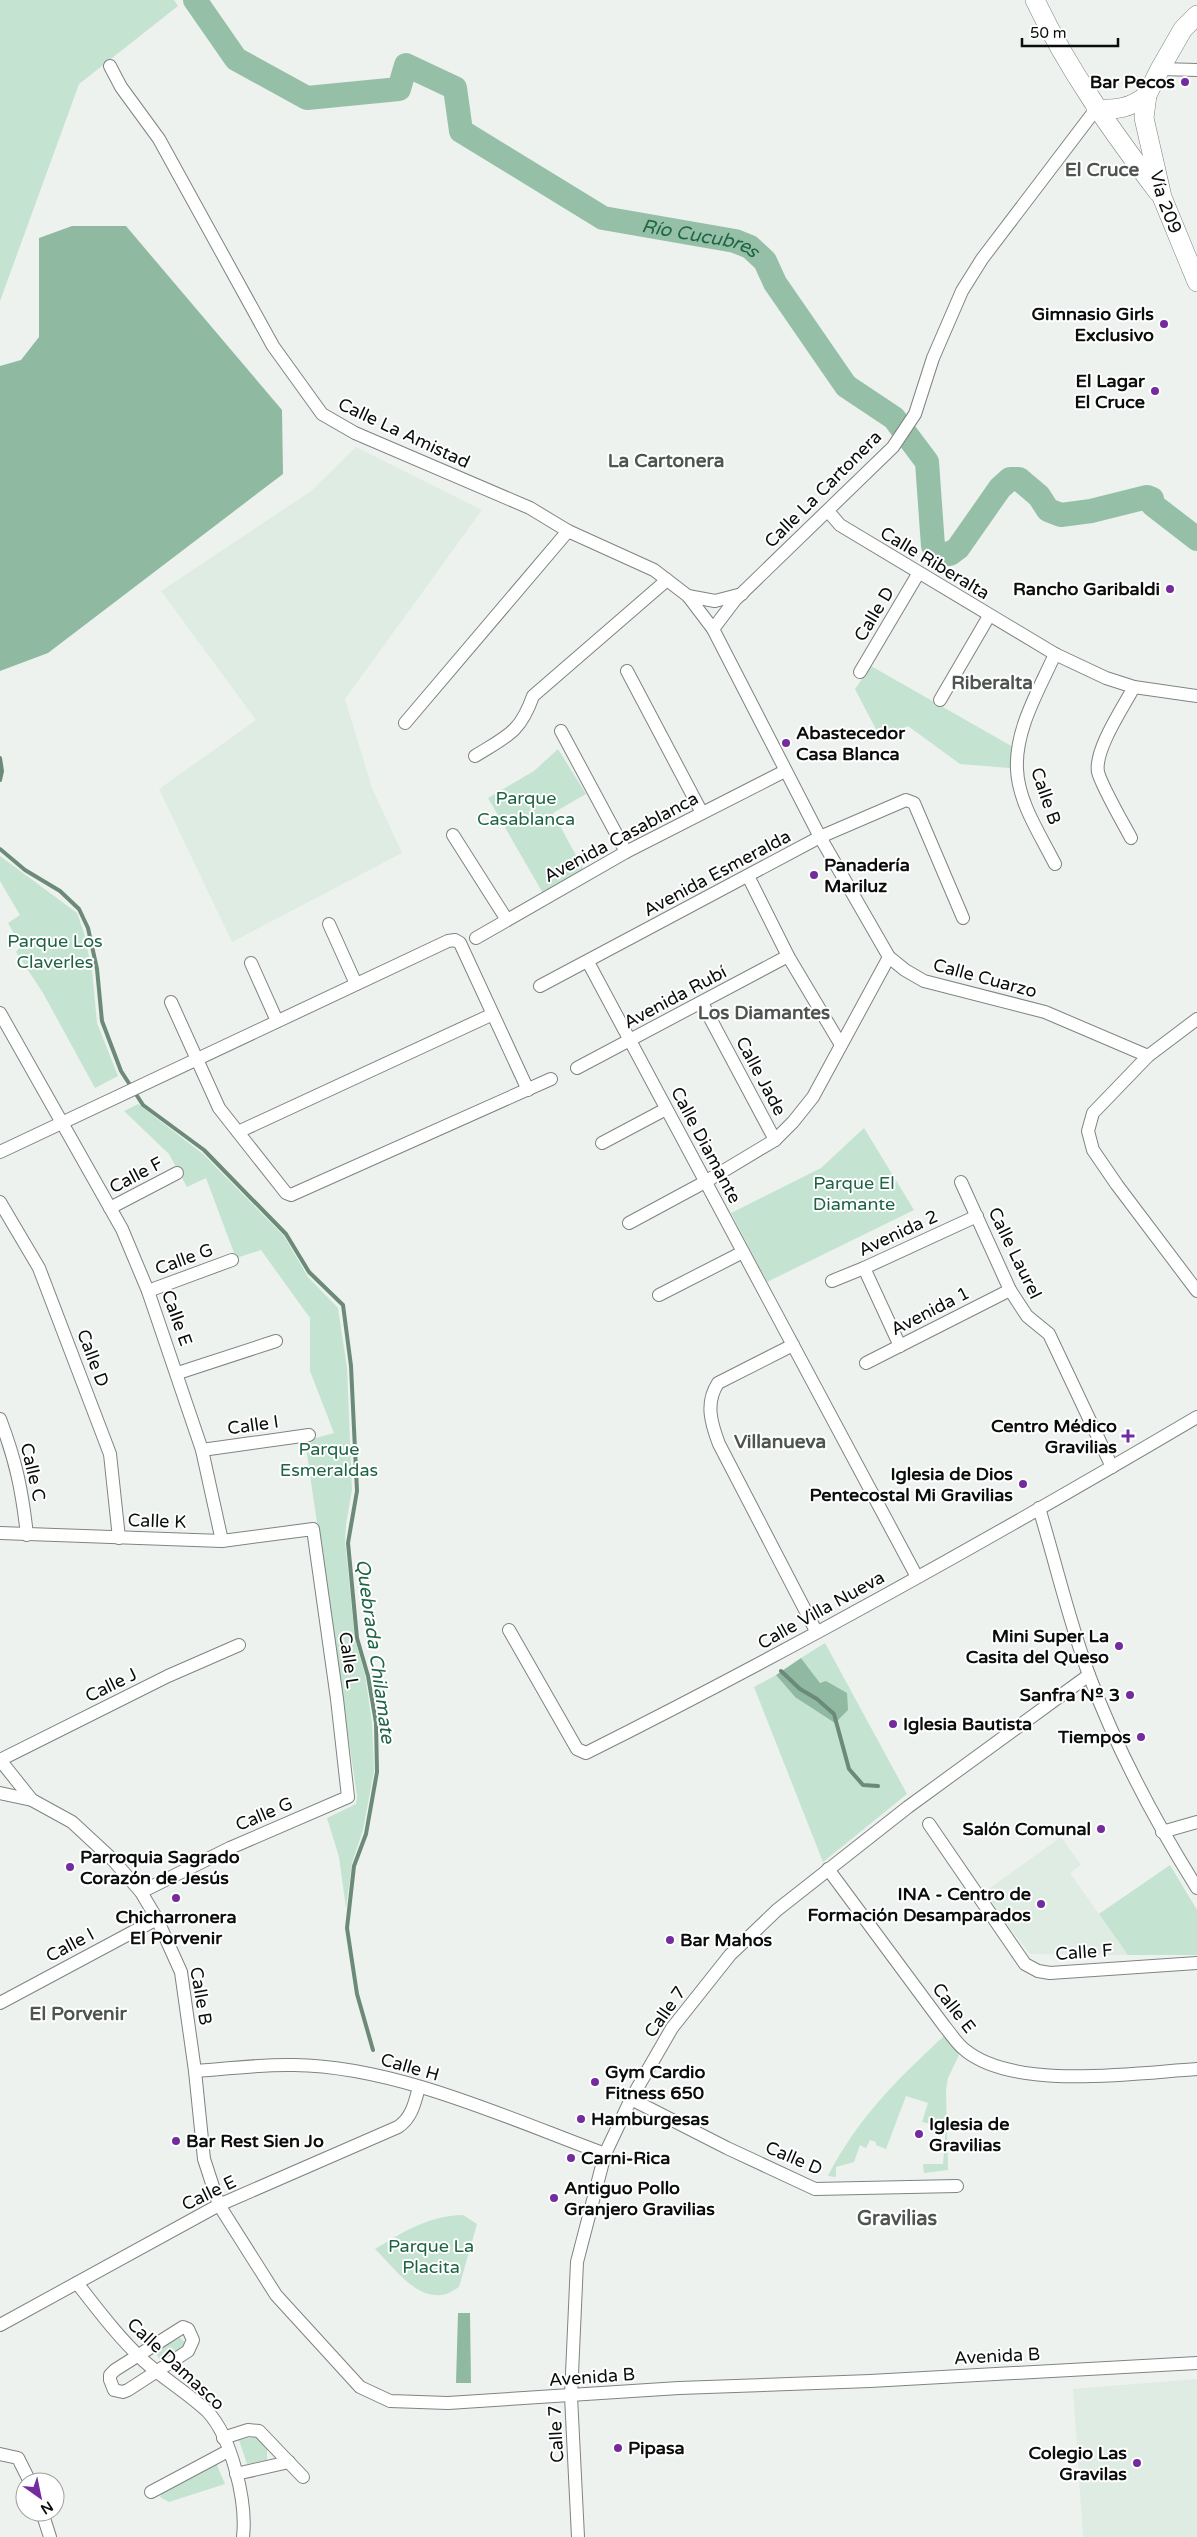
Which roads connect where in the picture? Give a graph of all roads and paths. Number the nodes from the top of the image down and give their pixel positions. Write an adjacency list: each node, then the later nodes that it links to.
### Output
1 (1035, 0): 7 (main road)
2 (1197, 16): 4 (main road, Vía 209)
3 (110, 66): 12 (street, Calle La Amistad)
4 (1160, 69): 5 (street); 6 (main road, Vía 209)
5 (1197, 70)
6 (1147, 95): 7 (main road); 8 (main road, Vía 209)
7 (1096, 109): 8 (main road); 9 (main road); 11 (street, Calle La Cartonera)
8 (1144, 118): 9 (main road, Vía 209)
9 (1162, 197): 10 (main road, Vía 209)
10 (1197, 282)
11 (828, 511): 13 (street, Calle Riberalta); 15 (street, Calle La Cartonera)
12 (568, 531): 14 (street, Calle La Amistad); 25 (street)
13 (918, 574): 17 (street, Calle Riberalta); 21 (street, Calle D)
14 (667, 580): 16 (street, Calle La Amistad); 27 (street)
15 (742, 594): 16 (street); 18 (street, Calle La Cartonera)
16 (688, 596): 18 (street, Calle La Amistad)
17 (989, 616): 19 (street, Calle Riberalta); 24 (street)
18 (713, 629): 28 (street, Calle La Amistad)
19 (1055, 654): 22 (street, Calle Riberalta); 34 (street, Calle B)
20 (627, 671): 29 (street)
21 (860, 672)
22 (1134, 687): 23 (street, Calle Riberalta); 32 (street)
23 (1197, 696)
24 (940, 700)
25 (405, 722)
26 (561, 731): 33 (street)
27 (475, 756)
28 (785, 771): 29 (street, Avenida Casablanca); 31 (street, Calle Cuarzo)
29 (702, 813): 33 (street, Avenida Casablanca)
30 (454, 835): 37 (street)
31 (820, 837): 35 (street, Avenida Esmeralda); 36 (street, Avenida Esmeralda); 41 (street, Calle Cuarzo)
32 (1131, 838)
33 (626, 852): 37 (street, Avenida Casablanca)
34 (1055, 864)
35 (748, 876): 40 (street); 42 (street, Avenida Esmeralda)
36 (964, 918)
37 (507, 920): 39 (street, Avenida Casablanca)
38 (328, 924): 44 (street)
39 (476, 938)
40 (788, 956): 47 (street, Avenida Rubí); 53 (street)
41 (889, 957): 53 (street); 54 (street, Calle Cuarzo)
42 (588, 962): 45 (street, Avenida Esmeralda); 52 (street, Calle Diamante)
43 (251, 963): 51 (street)
44 (356, 984): 49 (street); 51 (street)
45 (540, 986)
46 (171, 1002): 55 (street)
47 (702, 1003): 52 (street, Avenida Rubí); 62 (street, Calle Jade)
48 (0, 1013): 60 (street, Calle E)
49 (492, 1015): 58 (street); 61 (street)
50 (1197, 1019): 54 (street)
51 (277, 1021): 55 (street)
52 (630, 1040): 56 (street, Avenida Rubí); 59 (street, Calle Diamante)
53 (841, 1045): 62 (street)
54 (1148, 1056): 78 (street)
55 (197, 1060): 60 (street); 61 (street)
56 (577, 1068)
57 (551, 1079): 58 (street)
58 (528, 1090): 61 (street)
59 (666, 1109): 63 (street); 66 (street, Calle Diamante)
60 (60, 1122): 64 (street); 69 (street, Calle E)
61 (238, 1132)
62 (775, 1140): 66 (street)
63 (602, 1143)
64 (0, 1152)
65 (177, 1173): 69 (street, Calle F)
66 (705, 1182): 71 (street); 72 (street, Calle Diamante)
67 (961, 1182): 70 (street, Calle Laurel)
68 (0, 1202): 94 (street, Calle D)
69 (110, 1208): 77 (street, Calle E)
70 (978, 1216): 74 (street, Avenida 2); 76 (street, Calle Laurel)
71 (629, 1224)
72 (743, 1252): 79 (street); 81 (street, Calle Diamante)
73 (232, 1260): 77 (street, Calle G)
74 (864, 1268): 75 (street, Avenida 2); 82 (street)
75 (832, 1281)
76 (1010, 1290): 82 (street, Avenida 1); 89 (street, Calle Laurel)
77 (148, 1291): 84 (street, Calle E)
78 (1197, 1292)
79 (659, 1295)
80 (276, 1341): 84 (street)
81 (793, 1344): 96 (street, Calle Diamante); 98 (street)
82 (900, 1346): 83 (street, Avenida 1)
83 (866, 1363)
84 (178, 1373): 88 (street, Calle E)
85 (1197, 1417): 89 (street, Calle Villa Nueva)
86 (0, 1419): 93 (street, Calle C)
87 (309, 1435): 88 (street, Calle I)
88 (202, 1450): 95 (street, Calle E)
89 (1112, 1467): 90 (street, Calle Villa Nueva)
90 (1039, 1508): 96 (street, Calle Villa Nueva); 100 (street)
91 (313, 1529): 95 (street, Calle K); 103 (street, Calle L)
92 (0, 1533): 93 (street, Calle K)
93 (27, 1535): 94 (street, Calle K)
94 (119, 1538): 95 (street, Calle K)
95 (222, 1541)
96 (917, 1577): 98 (street, Calle Villa Nueva)
97 (509, 1630): 98 (street, Calle Villa Nueva)
98 (816, 1631)
99 (239, 1645): 101 (street, Calle J)
100 (1089, 1675): 107 (street); 108 (street, Calle 7)
101 (0, 1760): 104 (street, Calle B)
102 (0, 1793): 104 (street)
103 (348, 1797): 110 (street, Calle G)
104 (32, 1800): 110 (street, Calle B)
105 (1197, 1822): 107 (street)
106 (929, 1824): 112 (street, Calle F)
107 (1162, 1832): 109 (street)
108 (828, 1869): 114 (street, Calle E); 117 (street, Calle 7)
109 (1197, 1888)
110 (141, 1892): 111 (street, Calle B)
111 (157, 1919): 113 (street, Calle I); 115 (street, Calle B)
112 (1197, 1963)
113 (0, 2003)
114 (1197, 2069)
115 (196, 2071): 116 (street, Calle H); 120 (street, Avenida B)
116 (419, 2087): 118 (street, Calle H); 120 (street, Calle E)
117 (631, 2099): 118 (street, Calle 7); 119 (street, Calle D)
118 (605, 2154): 126 (street, Calle 7)
119 (957, 2186)
120 (219, 2205): 121 (street, Calle E); 126 (street, Avenida B)
121 (77, 2283): 122 (street, Calle E); 123 (street, Calle Damasco)
122 (0, 2325)
123 (137, 2354): 125 (street, Calle Damasco); 125 (street); 125 (street)
124 (1197, 2362): 126 (street, Avenida B)
125 (156, 2372): 127 (street, Calle Damasco)
126 (571, 2396): 138 (street, Calle 7)
127 (223, 2438): 128 (street, Calle Damasco); 130 (street)
128 (228, 2451): 132 (street, Calle Damasco); 134 (street)
129 (0, 2454): 131 (street)
130 (288, 2462): 132 (street); 133 (street)
131 (25, 2472)
132 (236, 2474): 137 (street, Calle Damasco)
133 (303, 2477)
134 (151, 2492)
135 (45, 2522): 136 (street)
136 (50, 2537)
137 (243, 2537)
138 (578, 2537)

